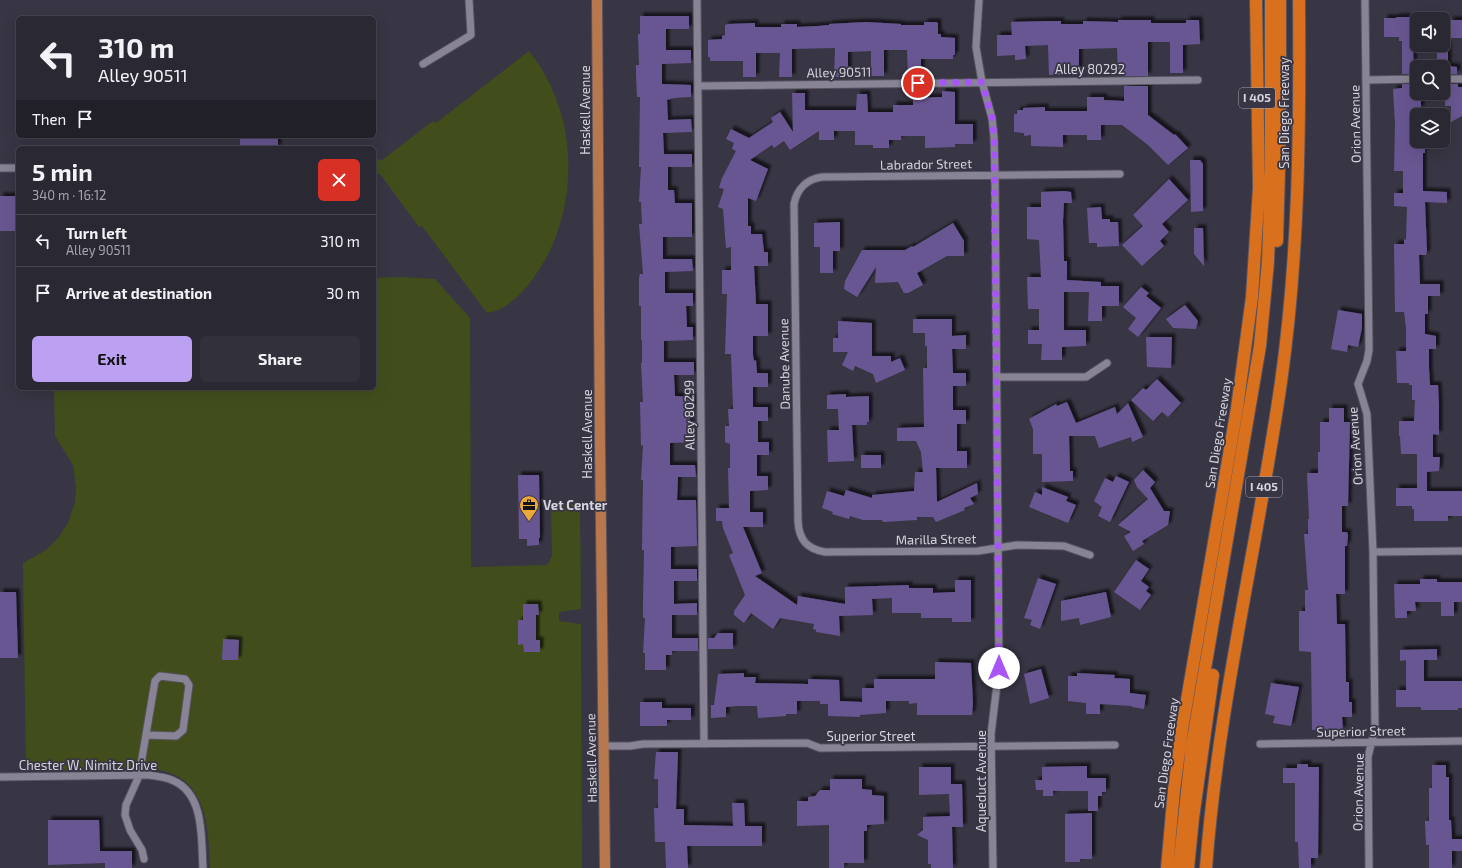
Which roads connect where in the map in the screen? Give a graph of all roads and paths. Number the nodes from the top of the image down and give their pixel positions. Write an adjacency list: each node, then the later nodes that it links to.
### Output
1 (469, 0): 9 (street)
2 (597, 0): 35 (main road, Haskell Avenue)
3 (697, 0): 16 (street, Alley 80299)
4 (979, 0): 15 (street, Aqueduct Avenue)
5 (1365, 0): 14 (street, Orion Avenue)
6 (1256, 4): 43 (highway, San Diego Freeway / I 405)
7 (1275, 4): 44 (highway); 45 (highway)
8 (1299, 4): 46 (highway, San Diego Freeway / I 405)
9 (423, 64)
10 (1410, 79): 14 (street)
11 (1450, 79): 12 (street)
12 (1462, 79)
13 (1198, 80): 15 (street, Alley 80292)
14 (1366, 80): 27 (street, Orion Avenue)
15 (982, 82): 16 (street, Alley 90511); 20 (street, Aqueduct Avenue)
16 (698, 86): 32 (street, Alley 80299)
17 (0, 168): 18 (street)
18 (16, 168)
19 (1120, 174): 20 (street, Labrador Street)
20 (995, 176): 21 (street, Labrador Street); 23 (street, Aqueduct Avenue)
21 (806, 184): 24 (street, Danube Avenue)
22 (1107, 363): 23 (street)
23 (997, 377): 25 (street, Aqueduct Avenue)
24 (806, 545): 25 (street, Marilla Street)
25 (999, 548): 28 (street, Marilla Street); 36 (street, Aqueduct Avenue)
26 (1462, 551): 27 (street)
27 (1373, 552): 31 (street, Orion Avenue)
28 (1090, 555)
29 (147, 735): 29 (street); 37 (street)
30 (1462, 741): 31 (street, Superior Street)
31 (1372, 743): 33 (street, Superior Street); 47 (street, Orion Avenue)
32 (704, 744): 35 (street, Superior Street); 36 (street, Superior Street)
33 (1260, 744)
34 (1114, 745): 36 (street, Superior Street)
35 (604, 746): 41 (main road, Haskell Avenue)
36 (991, 748): 42 (street, Aqueduct Avenue)
37 (139, 776): 38 (street, Chester W. Nimitz Drive); 39 (street); 40 (street, Chester W. Nimitz Drive)
38 (0, 777)
39 (144, 859)
40 (203, 868)
41 (605, 868)
42 (993, 868)
43 (1167, 868)
44 (1179, 868)
45 (1188, 868)
46 (1206, 868)
47 (1369, 868)

